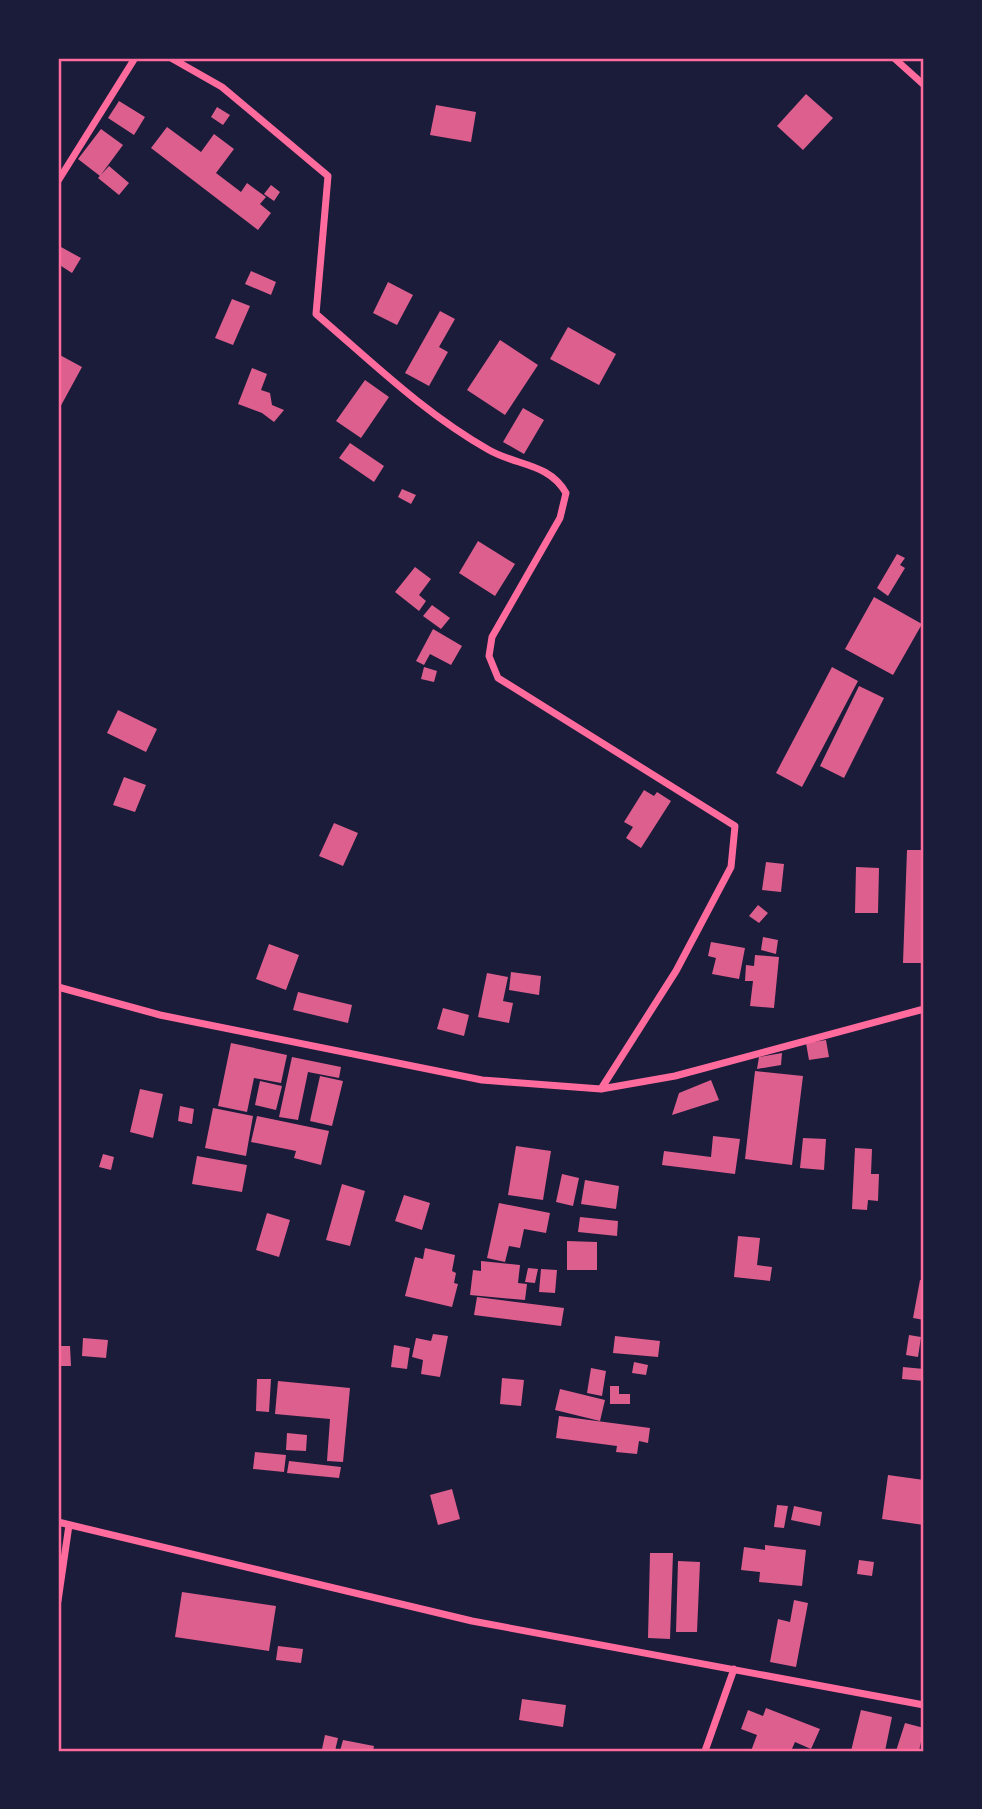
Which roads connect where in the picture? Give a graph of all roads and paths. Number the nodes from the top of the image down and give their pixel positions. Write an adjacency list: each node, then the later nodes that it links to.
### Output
1 (135, 58): 5 (street)
2 (170, 58): 8 (street)
3 (894, 58): 4 (street)
4 (924, 85)
5 (58, 181)
6 (58, 987): 8 (street)
7 (924, 1009): 8 (street)
8 (601, 1089)
9 (58, 1522): 10 (street)
10 (69, 1525): 11 (street); 12 (street)
11 (58, 1601)
12 (733, 1669): 13 (street); 14 (street)
13 (924, 1705)
14 (705, 1751)

